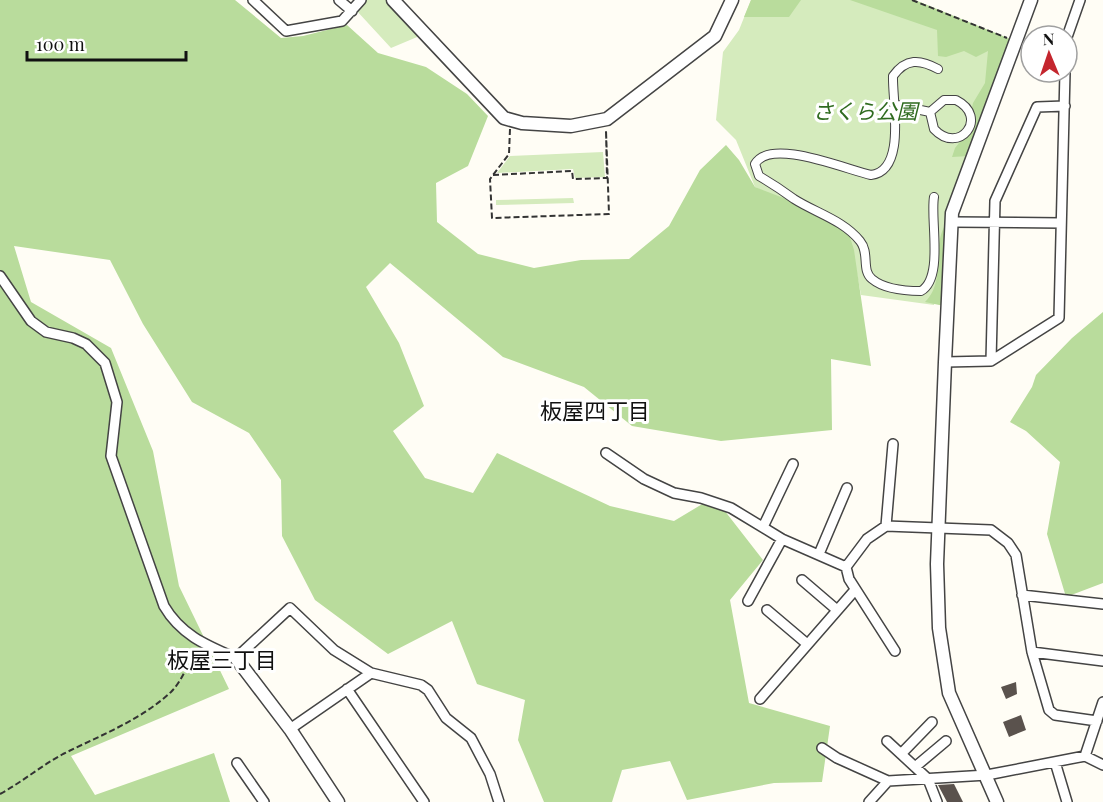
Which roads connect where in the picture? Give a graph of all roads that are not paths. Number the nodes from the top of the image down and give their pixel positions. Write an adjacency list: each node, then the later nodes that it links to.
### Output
1 (252, 0): 8 (street)
2 (339, 0): 8 (street)
3 (361, 0): 8 (street)
4 (393, 0): 5 (street)
5 (732, 0)
6 (1031, 0): 16 (street)
7 (1080, 0): 9 (street)
8 (351, 10)
9 (1072, 24)
10 (938, 69): 12 (street)
11 (1065, 84): 13 (street)
12 (897, 105): 14 (street); 15 (street)
13 (1065, 106): 17 (street); 18 (street)
14 (930, 112): 14 (street)
15 (934, 197)
16 (952, 222): 17 (street); 21 (street)
17 (994, 222): 18 (street); 20 (street)
18 (1061, 223): 20 (street)
19 (0, 276): 42 (street)
20 (991, 361): 21 (street)
21 (945, 362): 28 (street)
22 (893, 444): 26 (street)
23 (606, 453): 27 (street)
24 (793, 464): 27 (street)
25 (847, 488): 30 (street)
26 (886, 526): 28 (street); 31 (street)
27 (763, 527): 29 (street)
28 (939, 527): 34 (street); 60 (street)
29 (782, 539): 30 (street); 35 (street)
30 (819, 554): 31 (street)
31 (846, 567): 33 (street)
32 (802, 580): 38 (street)
33 (855, 590): 38 (street); 40 (street)
34 (1022, 595): 36 (street); 41 (street)
35 (748, 601)
36 (1103, 604)
37 (767, 610): 39 (street)
38 (837, 610): 39 (street)
39 (806, 643): 46 (street)
40 (895, 651)
41 (1032, 652): 43 (street); 48 (street)
42 (236, 658): 44 (street); 50 (street)
43 (1103, 661)
44 (371, 673): 45 (street); 67 (street)
45 (347, 689): 50 (street); 66 (street)
46 (760, 699)
47 (1103, 702): 48 (street)
48 (1097, 721): 55 (street)
49 (932, 722): 54 (street)
50 (290, 729): 65 (street)
51 (886, 741): 54 (street)
52 (946, 741): 59 (street)
53 (822, 747): 62 (street)
54 (901, 754): 59 (street)
55 (1085, 756): 56 (street); 58 (street)
56 (1055, 762): 60 (street); 70 (street)
57 (237, 763): 64 (street)
58 (1103, 765)
59 (915, 767): 61 (street)
60 (987, 775): 61 (street); 69 (street)
61 (928, 778): 62 (street); 68 (street)
62 (888, 781): 63 (street)
63 (871, 801)
64 (264, 802)
65 (338, 802)
66 (424, 802)
67 (499, 802)
68 (937, 802)
69 (997, 802)
70 (1067, 802)

